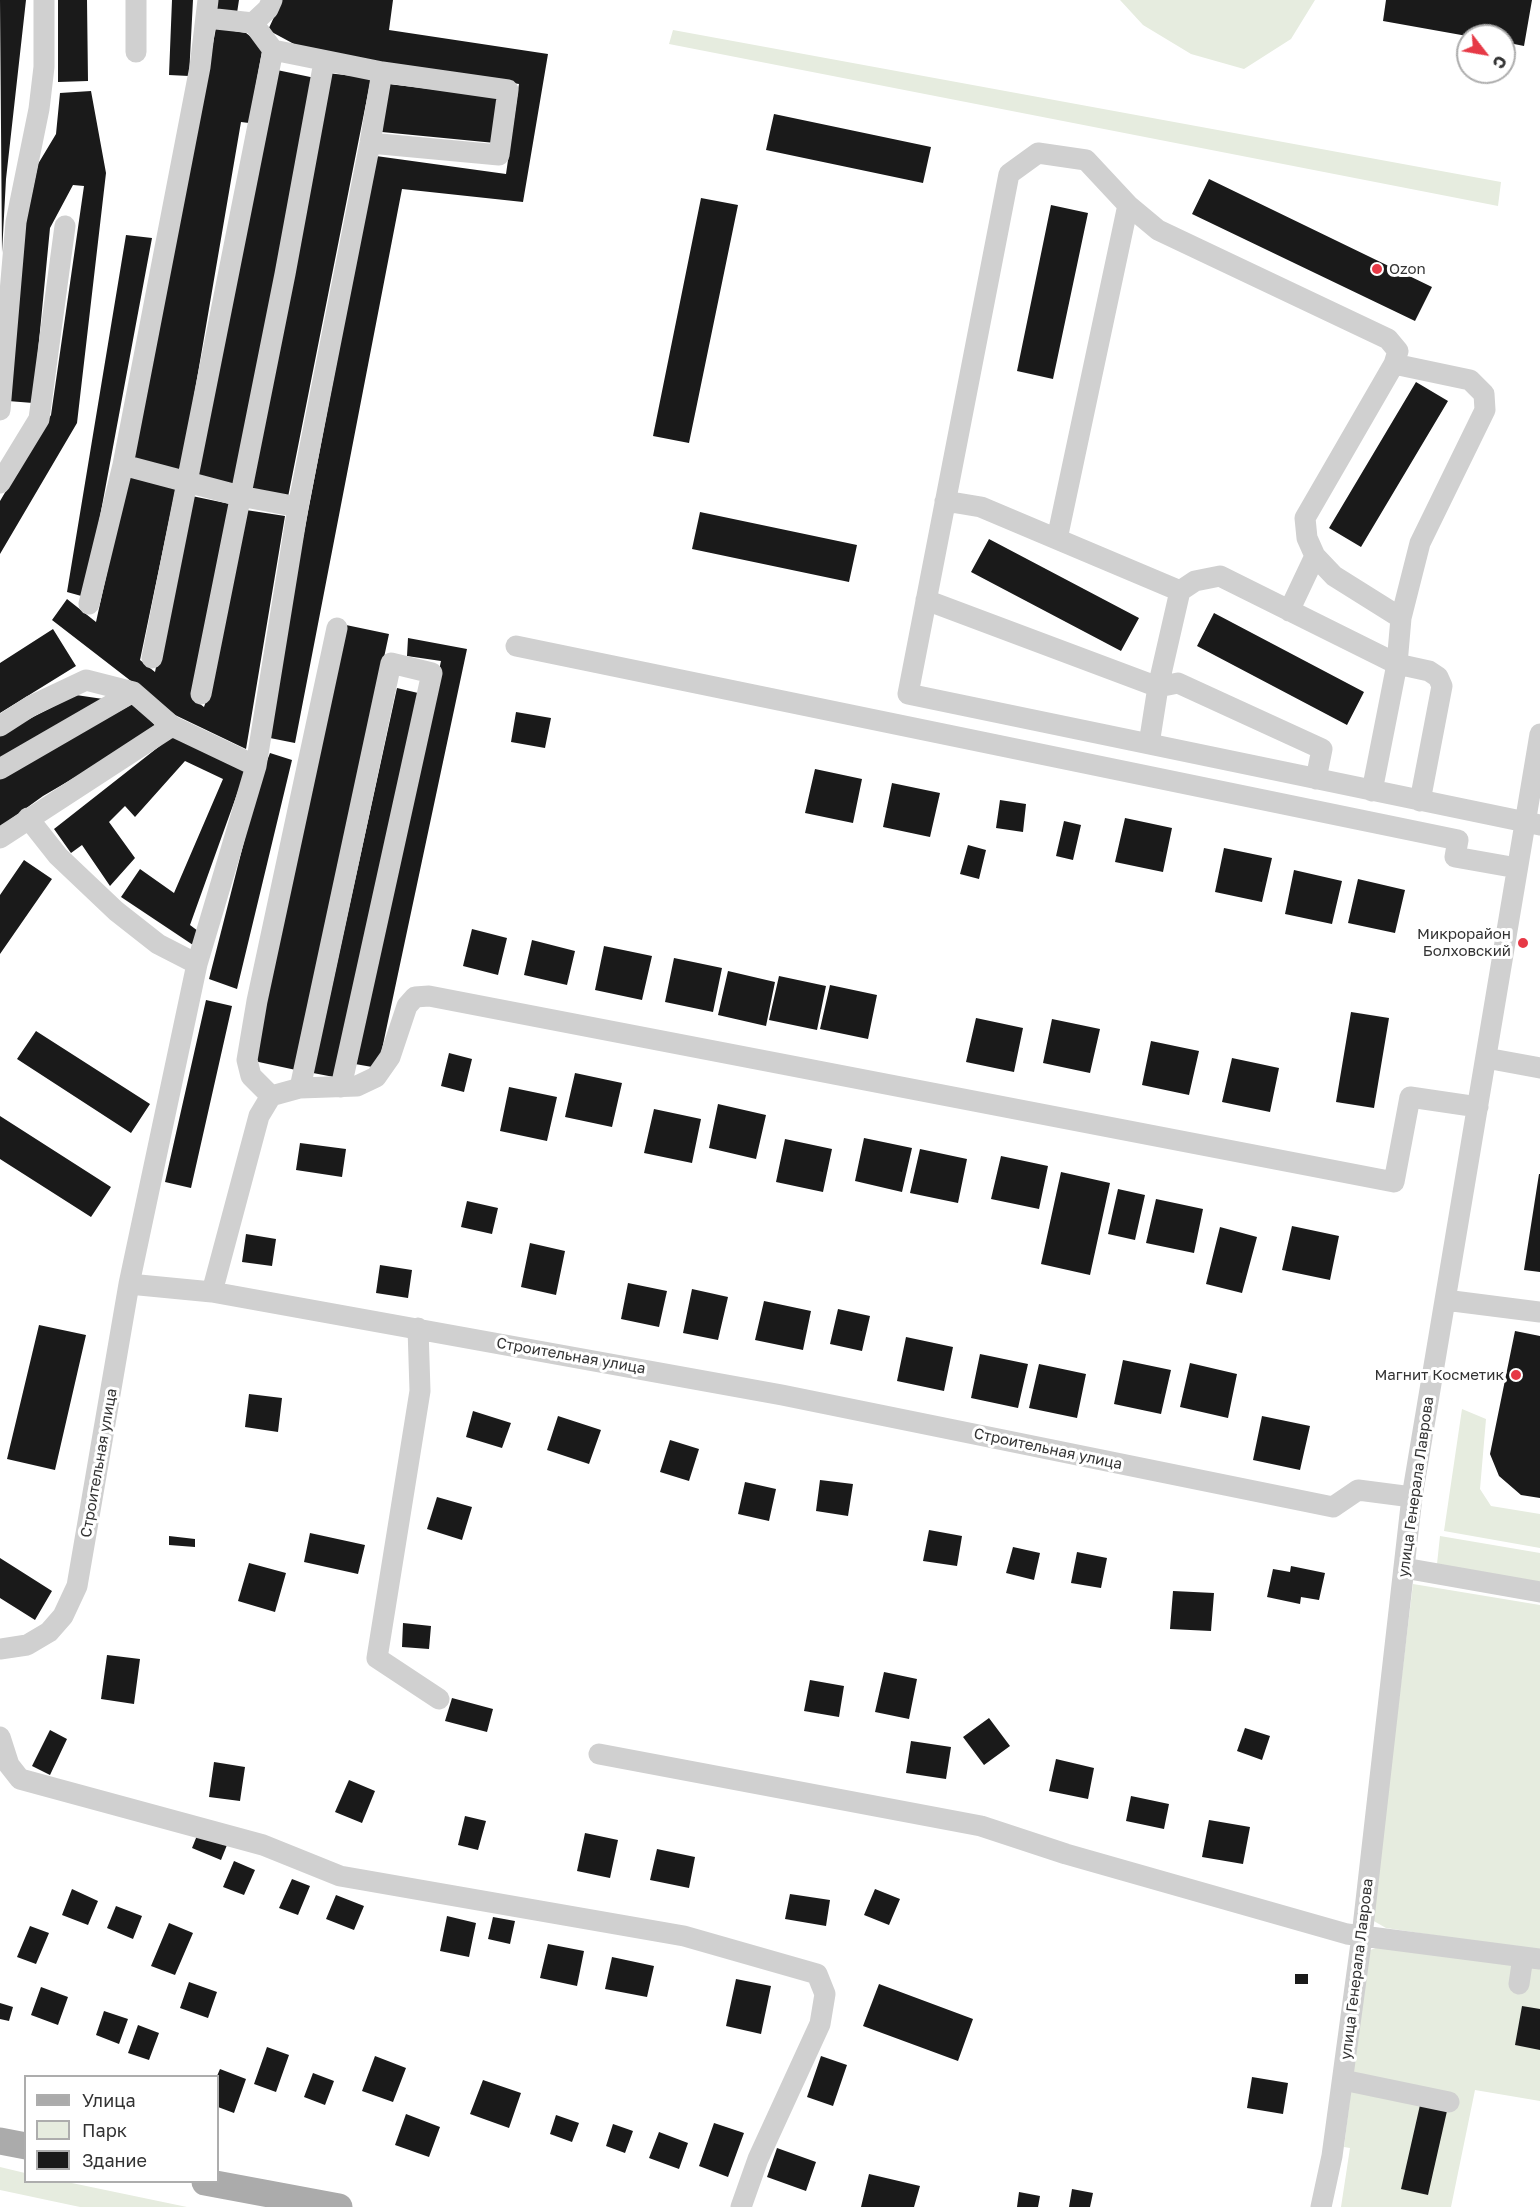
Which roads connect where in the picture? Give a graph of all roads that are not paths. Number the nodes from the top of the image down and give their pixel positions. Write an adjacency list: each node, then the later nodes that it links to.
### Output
1 (44, 0): 14 (street)
2 (136, 0): 7 (street)
3 (272, 0): 5 (street)
4 (208, 9): 5 (street); 15 (street)
5 (254, 23): 6 (street)
6 (273, 50): 8 (street); 16 (street)
7 (136, 52)
8 (324, 62): 9 (street); 18 (street)
9 (382, 72): 10 (street); 10 (street)
10 (370, 143): 20 (street)
11 (1128, 206): 13 (street); 19 (street); 21 (street)
12 (65, 226): 17 (street)
13 (1394, 364): 22 (street); 27 (street)
14 (0, 410)
15 (123, 465): 16 (street); 25 (street)
16 (187, 482): 18 (street); 30 (street)
17 (0, 483)
18 (240, 496): 20 (street); 34 (street)
19 (945, 501): 21 (street); 24 (street)
20 (298, 507): 39 (street)
21 (1057, 539): 23 (street)
22 (1315, 556): 26 (street); 27 (street)
23 (1180, 591): 26 (street); 32 (street)
24 (926, 600): 32 (street); 38 (street)
25 (89, 604)
26 (1289, 610): 31 (street)
27 (1401, 618): 31 (street)
28 (337, 628): 53 (street)
29 (516, 646): 47 (street)
30 (152, 658)
31 (1397, 664): 42 (street); 43 (street)
32 (1158, 687): 38 (street); 41 (street)
33 (133, 692): 35 (street); 36 (street); 40 (street)
34 (201, 694)
35 (0, 726)
36 (172, 726): 39 (street); 44 (street)
37 (1540, 734): 45 (street, улица Генерала Лаврова)
38 (1149, 744): 41 (street)
39 (256, 766): 48 (street)
40 (0, 769)
41 (1316, 779): 42 (street)
42 (1372, 791): 43 (street)
43 (1420, 801): 45 (street)
44 (28, 818): 46 (street); 48 (street)
45 (1532, 824): 47 (street, улица Генерала Лаврова)
46 (0, 838)
47 (1517, 868): 49 (street, улица Генерала Лаврова)
48 (197, 964): 55 (street)
49 (1486, 1058): 50 (street); 54 (street, улица Генерала Лаврова)
50 (1540, 1068)
51 (341, 1087): 52 (street); 52 (street); 54 (street)
52 (300, 1088): 53 (street)
53 (271, 1096): 56 (street)
54 (1478, 1107): 57 (street, улица Генерала Лаврова)
55 (129, 1284): 56 (street, Строительная улица); 63 (street, Строительная улица)
56 (212, 1292): 59 (street, Строительная улица)
57 (1445, 1300): 58 (street); 60 (street, улица Генерала Лаврова)
58 (1540, 1312)
59 (418, 1328): 60 (street, Строительная улица); 64 (street)
60 (1412, 1497): 61 (street, улица Генерала Лаврова)
61 (1404, 1568): 62 (street); 67 (street, улица Генерала Лаврова)
62 (1540, 1592)
63 (0, 1649)
64 (439, 1699)
65 (0, 1737): 76 (street)
66 (599, 1754): 67 (street)
67 (1362, 1936): 68 (street); 70 (street, улица Генерала Лаврова)
68 (1532, 1958): 69 (street)
69 (1519, 1984)
70 (1342, 2080): 71 (street); 77 (street, улица Генерала Лаврова)
71 (1449, 2102)
72 (0, 2141): 73 (main road)
73 (24, 2146)
74 (215, 2183): 75 (main road)
75 (339, 2207)
76 (741, 2207)
77 (1321, 2207)

